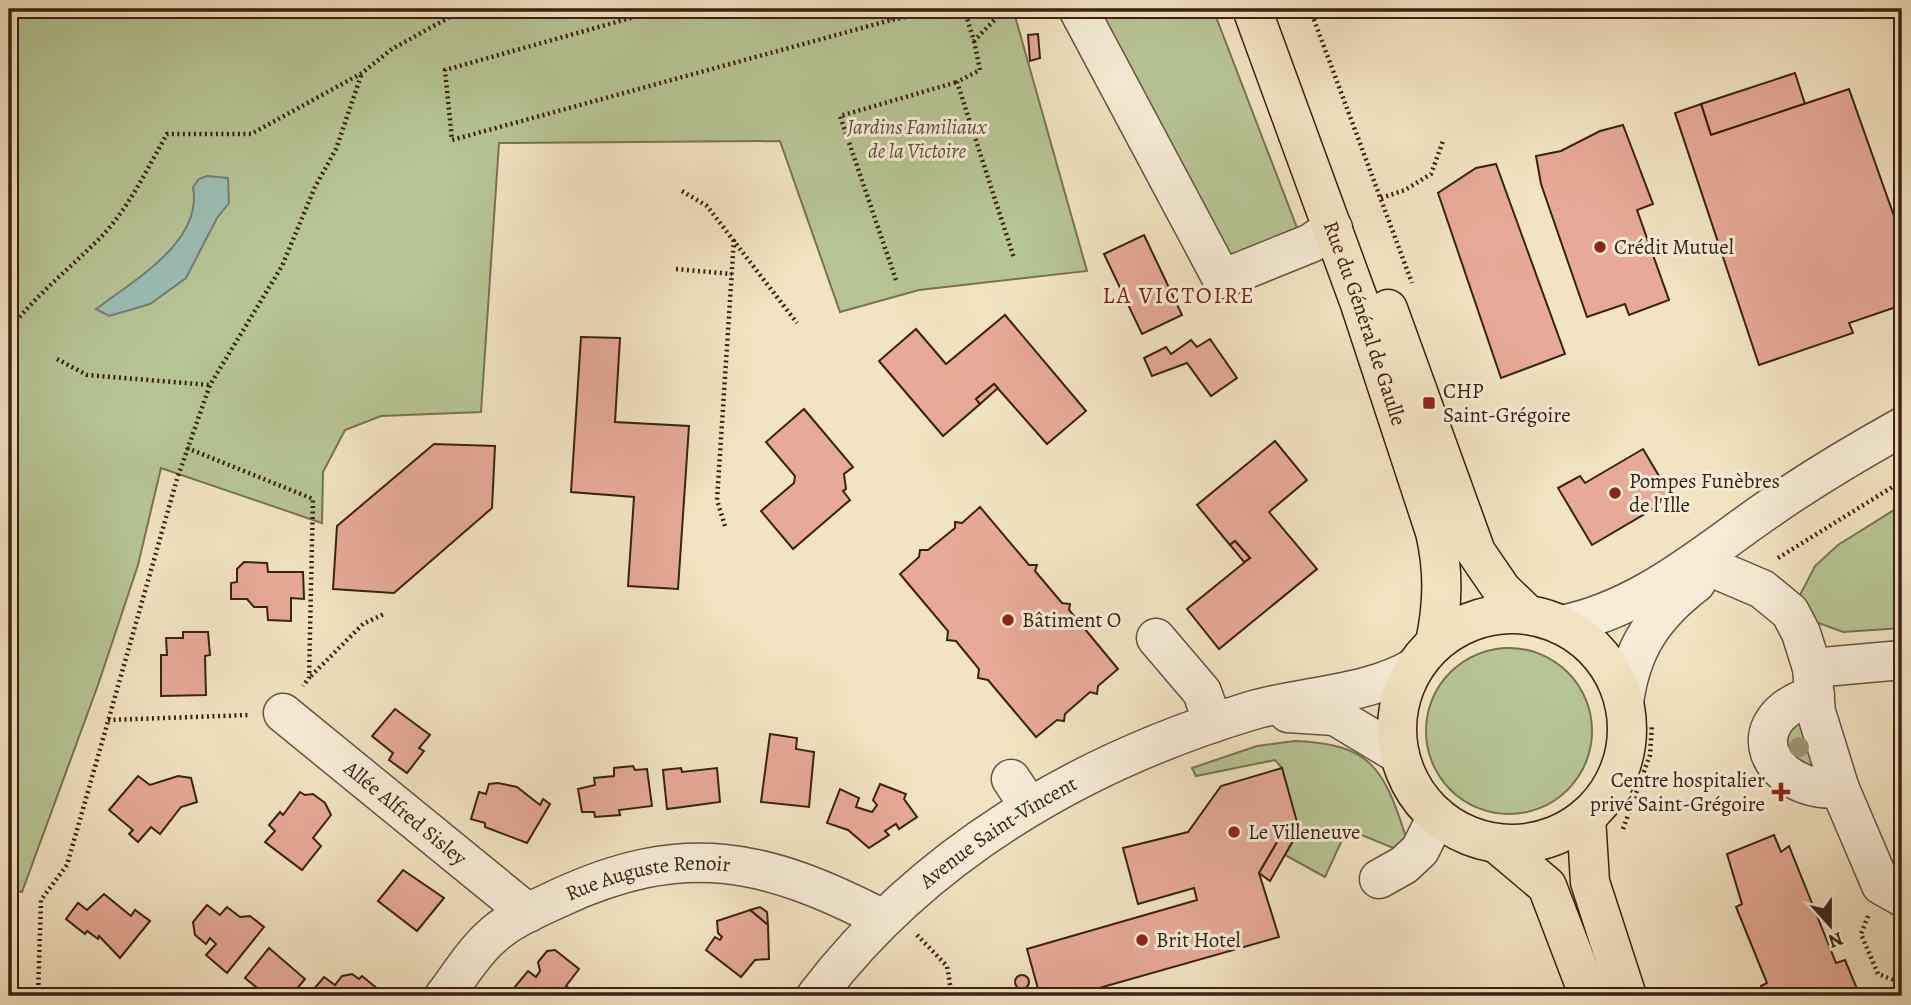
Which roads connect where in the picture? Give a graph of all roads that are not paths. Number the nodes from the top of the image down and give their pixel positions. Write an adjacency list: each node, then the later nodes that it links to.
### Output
1 (1078, 9): 4 (street)
2 (1252, 9): 4 (main road, Rue du Général de Gaulle)
3 (1277, 9): 8 (main road, Rue du Général de Gaulle)
4 (1322, 235): 10 (main road, Rue du Général de Gaulle)
5 (1902, 427): 8 (street)
6 (1902, 447): 7 (street)
7 (1715, 569): 12 (street); 13 (street)
8 (1544, 620): 10 (main road); 13 (main road)
9 (1156, 638): 15 (street)
10 (1425, 655): 15 (street, Avenue Saint-Vincent); 16 (main road)
11 (1902, 660): 12 (street)
12 (1813, 681): 17 (street); 17 (street)
13 (1637, 707): 18 (main road)
14 (283, 713): 23 (street, Allée Alfred Sisley)
15 (1214, 722): 16 (street, Avenue Saint-Vincent); 24 (street, Avenue Saint-Vincent)
16 (1396, 769): 19 (main road)
17 (1840, 789): 22 (street)
18 (1586, 817): 20 (main road); 28 (main road)
19 (1432, 826): 20 (main road); 21 (street)
20 (1496, 843): 27 (main road)
21 (1379, 879)
22 (1902, 897)
23 (528, 913): 24 (street, Rue Auguste Renoir); 25 (street, Rue Auguste Renoir)
24 (888, 914): 26 (street, Avenue Saint-Vincent)
25 (444, 996)
26 (816, 996)
27 (1588, 996)
28 (1627, 996)

